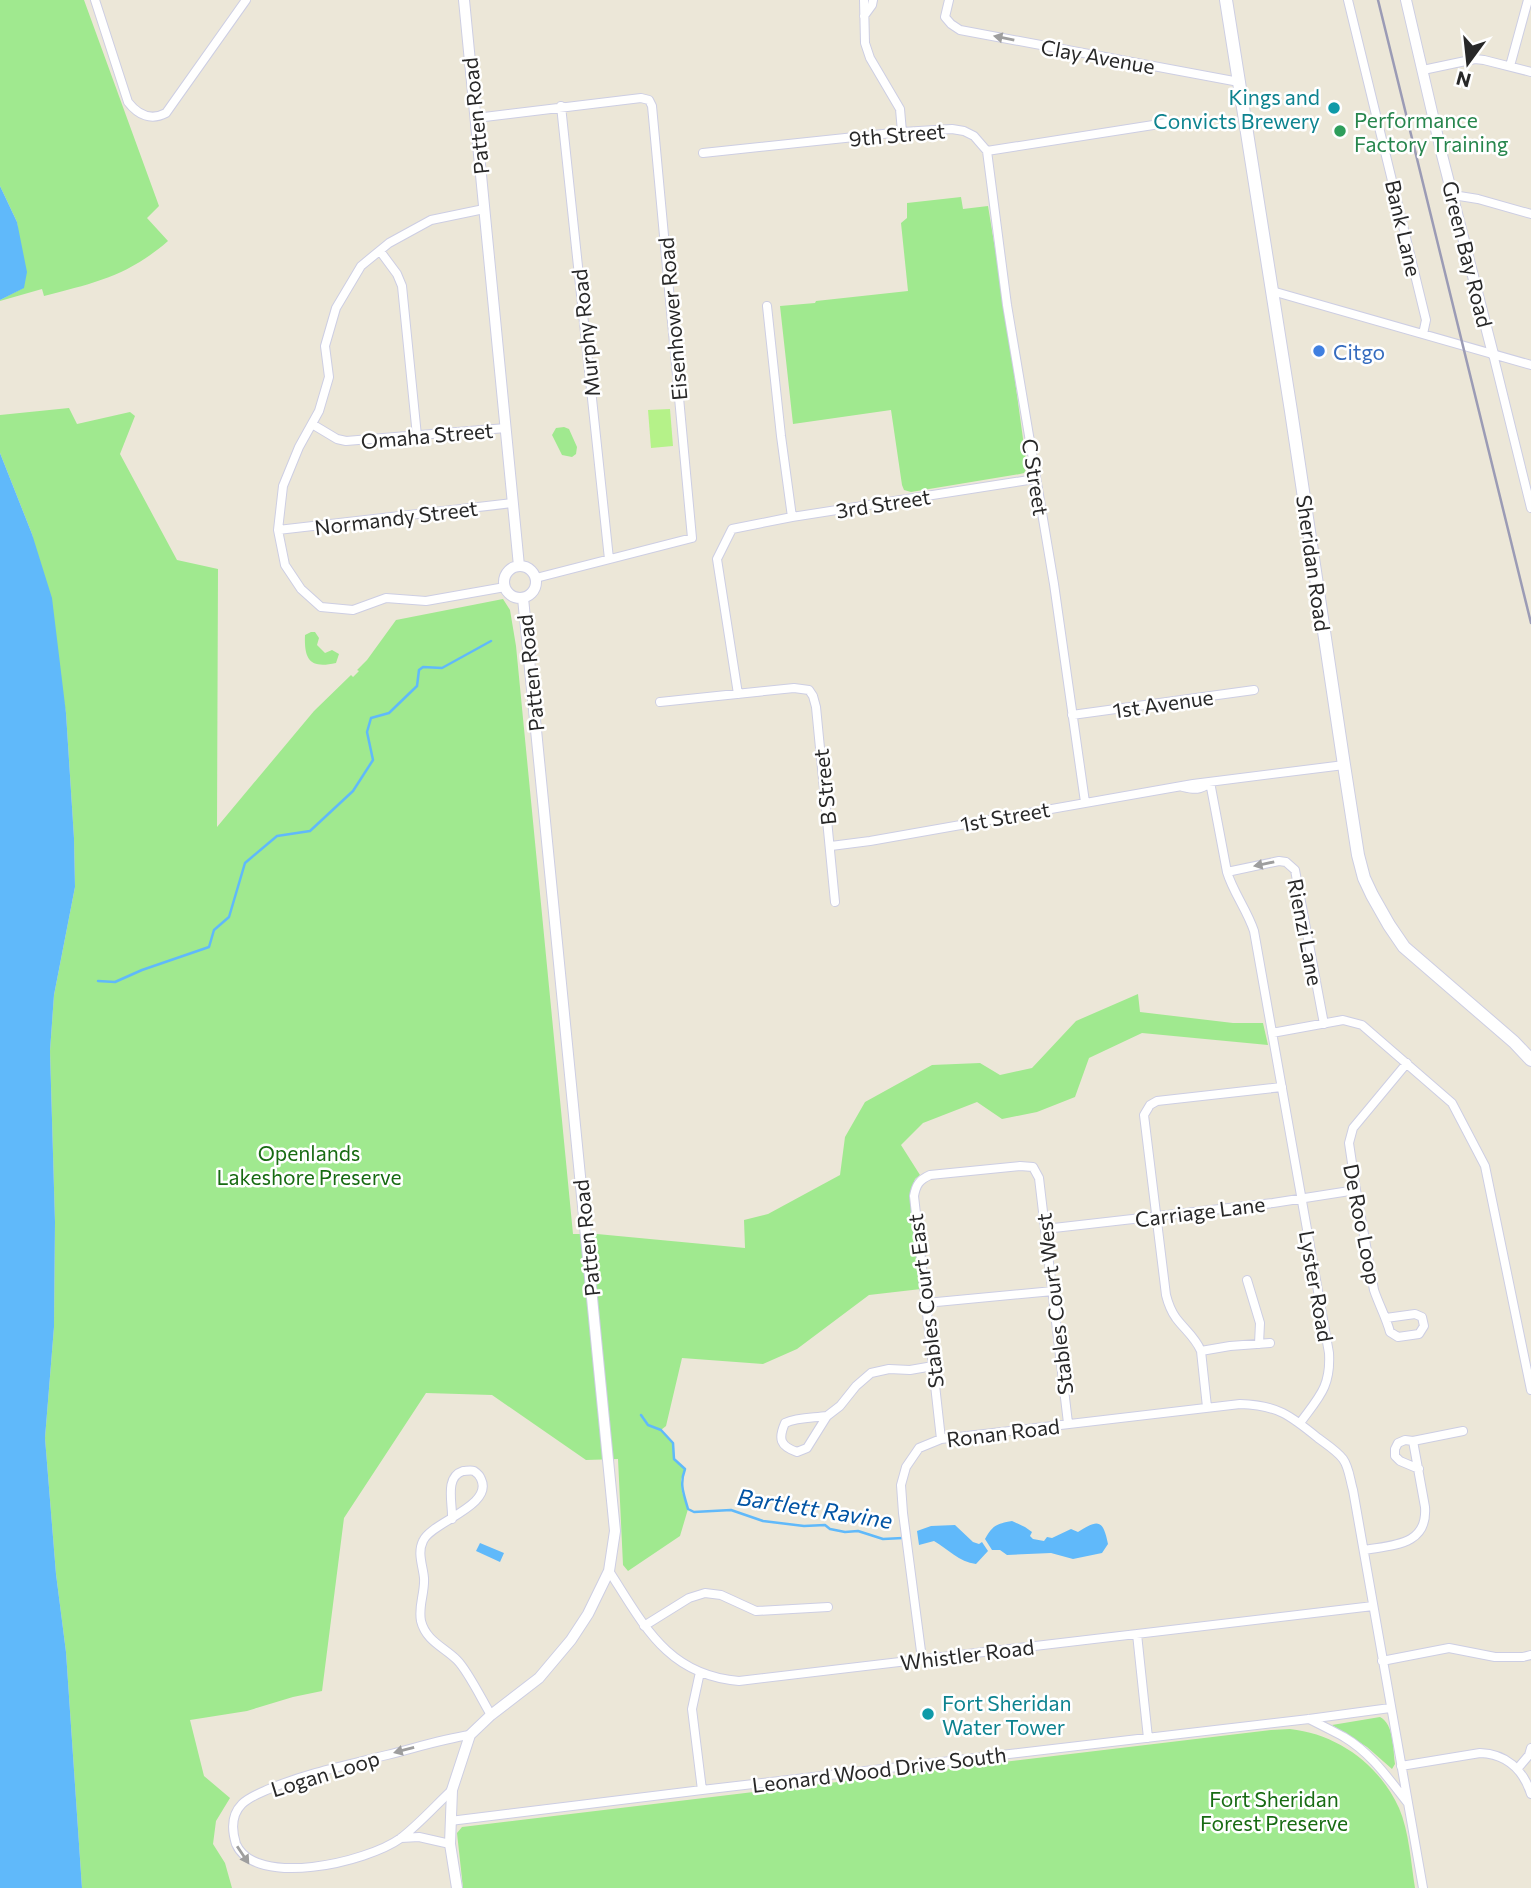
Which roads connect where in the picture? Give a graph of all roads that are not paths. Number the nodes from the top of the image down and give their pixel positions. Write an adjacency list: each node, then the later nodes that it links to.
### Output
1 (95, 0): 2 (street)
2 (246, 0)
3 (464, 0): 17 (street, Patten Road)
4 (864, 0): 11 (street)
5 (873, 0): 11 (street)
6 (949, 0): 15 (street, Clay Avenue, one-way to 6)
7 (1227, 0): 15 (main road, Sheridan Road)
8 (1348, 0): 28 (street, Bank Lane)
9 (1406, 0): 13 (street, Green Bay Road)
10 (1528, 0): 12 (street)
11 (864, 16): 19 (street)
12 (1510, 66): 13 (street); 14 (street)
13 (1423, 69): 22 (street, Green Bay Road)
14 (1531, 72)
15 (1239, 82): 26 (main road, Sheridan Road)
16 (561, 106): 17 (street); 39 (street, Murphy Road); 39 (street, Eisenhower Road)
17 (476, 118): 23 (street, Patten Road)
18 (1166, 123): 20 (street)
19 (902, 132): 20 (street, 9th Street); 21 (street, 9th Street)
20 (987, 151): 34 (street, C Street)
21 (703, 153)
22 (1453, 195): 24 (street); 29 (street, Green Bay Road)
23 (485, 209): 25 (street); 32 (street, Patten Road)
24 (1531, 214)
25 (380, 251): 31 (street); 33 (street)
26 (1272, 291): 28 (street); 48 (main road, Sheridan Road)
27 (767, 306): 37 (street)
28 (1423, 334): 29 (street)
29 (1493, 354): 30 (street); 36 (street, Green Bay Road)
30 (1531, 365)
31 (312, 424): 33 (street, Omaha Street); 38 (street)
32 (506, 428): 33 (street, Omaha Street); 35 (street, Patten Road)
33 (416, 436)
34 (1035, 479): 37 (street, 3rd Street); 47 (street, C Street)
35 (513, 503): 38 (street, Normandy Street); 40 (street, Patten Road)
36 (1531, 508)
37 (792, 517): 45 (street, 3rd Street)
38 (278, 530): 42 (street)
39 (609, 559): 41 (street)
40 (519, 566): 41 (street); 42 (street, Patten Road)
41 (536, 578): 43 (street, Patten Road)
42 (505, 587): 43 (street, Patten Road)
43 (523, 598): 83 (street, Patten Road)
44 (1254, 691): 47 (street, 1st Avenue)
45 (738, 694): 46 (street); 51 (street, B Street)
46 (660, 702)
47 (1072, 715): 50 (street, C Street)
48 (1344, 765): 49 (street, 1st Street); 56 (main road, Sheridan Road)
49 (1210, 782): 50 (street, 1st Street); 52 (street, Lyster Road)
50 (1085, 802): 51 (street, 1st Street)
51 (831, 846): 53 (street, B Street)
52 (1227, 872): 54 (street, Rienzi Lane, one-way to 52); 55 (street, Lyster Road)
53 (835, 902)
54 (1324, 1024): 55 (street); 57 (street)
55 (1272, 1033): 58 (street, Lyster Road)
56 (1531, 1060)
57 (1407, 1063): 60 (street, De Roo Loop); 72 (street)
58 (1282, 1087): 61 (street, Lyster Road); 62 (street)
59 (1040, 1185): 63 (street, Stables Court West); 66 (street, Stables Court East)
60 (1356, 1190): 61 (street, Carriage Lane); 67 (street, De Roo Loop)
61 (1302, 1199): 62 (street, Carriage Lane); 76 (street, Lyster Road)
62 (1156, 1216): 63 (street, Carriage Lane); 70 (street)
63 (1045, 1229): 65 (street, Stables Court West)
64 (1247, 1280): 69 (street)
65 (1052, 1291): 66 (street); 75 (street, Stables Court West)
66 (926, 1303): 71 (street, Stables Court East)
67 (1387, 1318): 67 (street, De Roo Loop)
68 (1270, 1343): 69 (street)
69 (1259, 1344): 70 (street)
70 (1201, 1351): 73 (street)
71 (933, 1366): 74 (street); 78 (street, Stables Court East)
72 (1531, 1390)
73 (1207, 1407): 75 (street, Ronan Road); 76 (street, Ronan Road)
74 (827, 1416): 74 (street)
75 (1068, 1423): 78 (street, Ronan Road)
76 (1300, 1423): 82 (street)
77 (1463, 1431): 79 (street)
78 (942, 1439): 89 (street, Ronan Road)
79 (1413, 1441): 80 (street); 80 (street)
80 (1419, 1469): 82 (street)
81 (452, 1519): 81 (street); 93 (street)
82 (1364, 1550): 84 (street)
83 (609, 1571): 86 (street, Whistler Road); 93 (street, Patten Road)
84 (1373, 1606): 87 (street, Whistler Road); 90 (street)
85 (828, 1607): 86 (street)
86 (644, 1626): 91 (street, Whistler Road)
87 (1137, 1634): 89 (street, Whistler Road); 96 (street)
88 (1531, 1654): 90 (street)
89 (922, 1659): 91 (street, Whistler Road)
90 (1382, 1661): 92 (street)
91 (700, 1672): 102 (street)
92 (1391, 1708): 94 (street, Leonard Wood Drive South); 98 (street)
93 (491, 1715): 95 (street, Patten Road)
94 (1309, 1719): 96 (street, Leonard Wood Drive South); 104 (street)
95 (470, 1735): 101 (street, Patten Road); 106 (street, Logan Loop, one-way to 106)
96 (1148, 1738): 102 (street, Leonard Wood Drive South)
97 (1531, 1748): 99 (street)
98 (1401, 1766): 99 (street); 104 (street)
99 (1518, 1768): 100 (street)
100 (1529, 1780): 103 (street)
101 (452, 1790): 105 (street, Patten Road); 106 (street, Logan Loop)
102 (702, 1790): 105 (street, Leonard Wood Drive South)
103 (1531, 1794)
104 (1408, 1803): 109 (street)
105 (450, 1821): 107 (street, Patten Road)
106 (401, 1838): 107 (street)
107 (450, 1844): 108 (street, Patten Road)
108 (457, 1888)
109 (1423, 1888)

